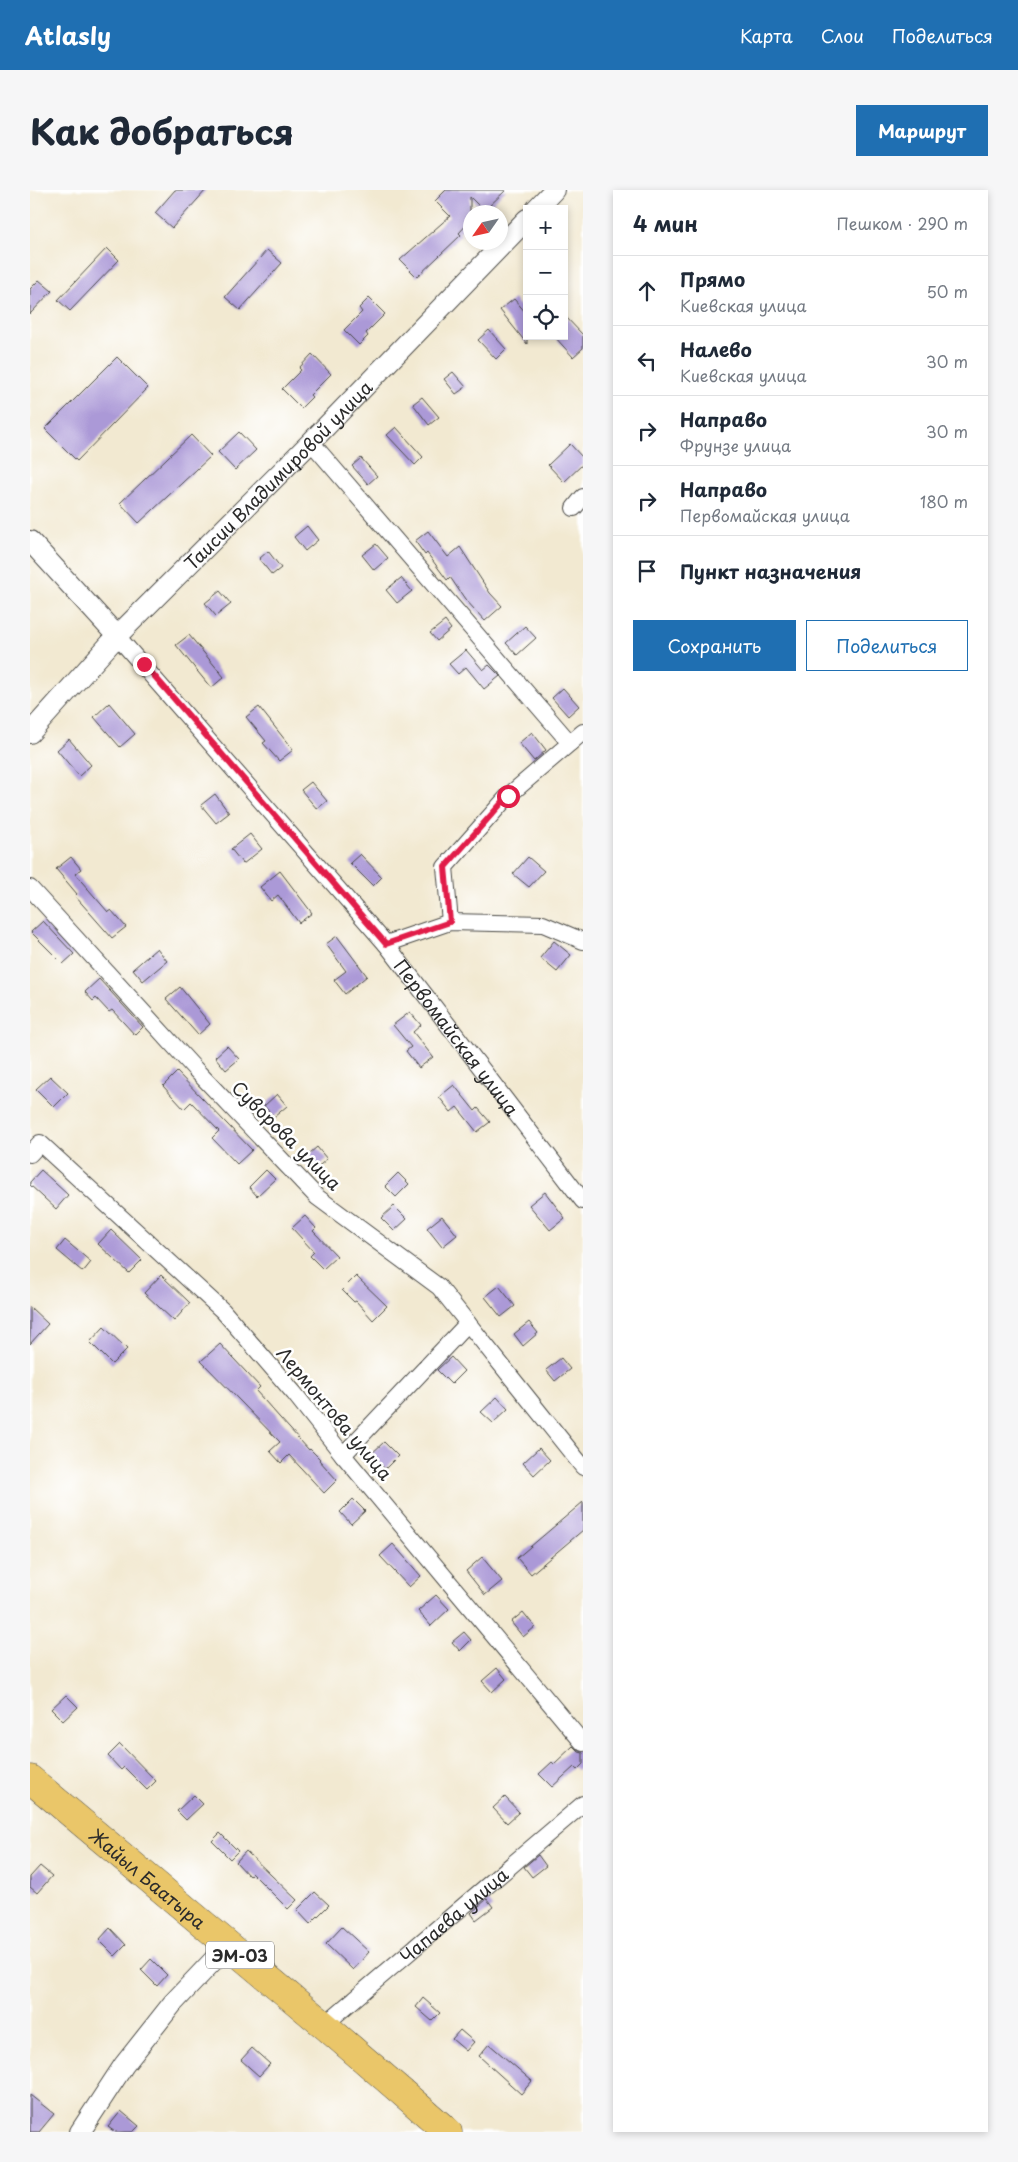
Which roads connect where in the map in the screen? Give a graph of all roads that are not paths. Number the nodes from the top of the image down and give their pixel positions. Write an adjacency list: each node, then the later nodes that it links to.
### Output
1 (554, 190): 2 (street)
2 (540, 205)
3 (523, 223): 4 (street, Таисии Владимировой улица)
4 (311, 442): 6 (street, Таисии Владимировой улица); 9 (street)
5 (30, 541): 6 (street, Первомайская улица)
6 (117, 636): 8 (street, Таисии Владимировой улица); 13 (street, Первомайская улица)
7 (583, 732): 9 (street)
8 (30, 733)
9 (570, 743): 11 (street)
10 (30, 888): 16 (street, Суворова улица)
11 (450, 922): 12 (street); 13 (street)
12 (583, 940)
13 (386, 944): 15 (street, Первомайская улица)
14 (30, 1154): 17 (street, Лермонтова улица)
15 (583, 1201)
16 (468, 1323): 17 (street); 18 (street, Суворова улица)
17 (343, 1455): 19 (street, Лермонтова улица)
18 (583, 1467)
19 (583, 1743)
20 (30, 1779): 22 (highway, Жайыл Баатыра / ЭМ-03)
21 (583, 1804): 23 (street, Чапаева улица)
22 (228, 1945): 23 (highway, Жайыл Баатыра / ЭМ-03); 24 (street)
23 (324, 2025): 25 (highway, Жайыл Баатыра / ЭМ-03)
24 (80, 2132)
25 (448, 2132)

